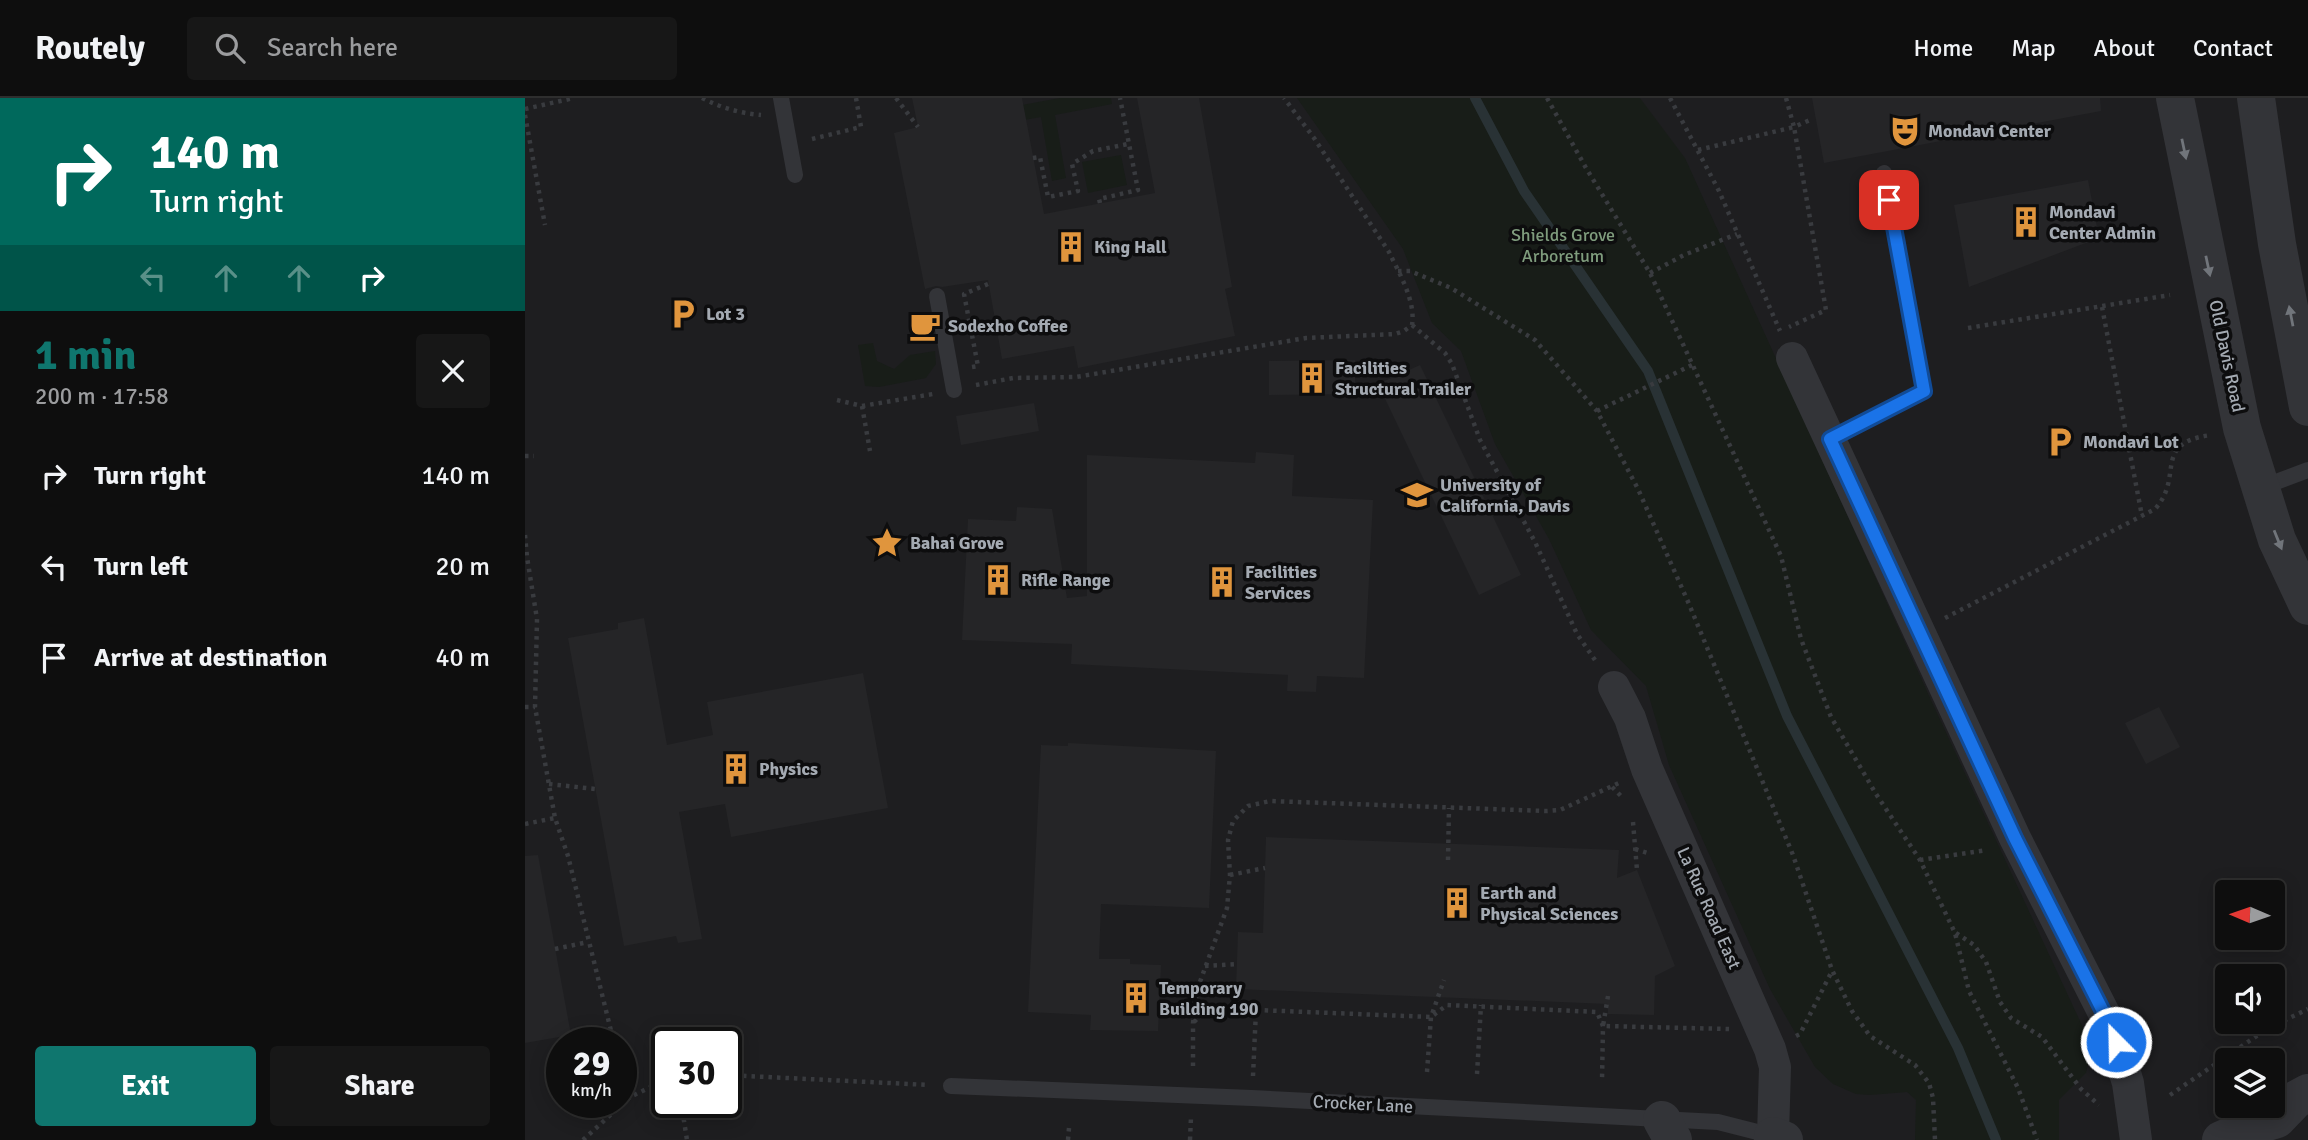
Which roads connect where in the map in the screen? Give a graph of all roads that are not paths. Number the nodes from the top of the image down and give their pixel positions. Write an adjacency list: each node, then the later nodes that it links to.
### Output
1 (781, 98): 5 (lane)
2 (2175, 98): 12 (street, Old Davis Road, one-way to 12)
3 (2256, 98): 9 (street, one-way to 3)
4 (1884, 173): 10 (lane)
5 (795, 175)
6 (937, 296): 8 (lane)
7 (1786, 345): 10 (street)
8 (954, 390)
9 (2308, 407)
10 (1830, 439): 20 (street)
11 (2308, 470): 12 (lane)
12 (2260, 488): 13 (street, Old Davis Road, one-way to 13)
13 (2308, 606)
14 (1614, 687): 19 (street, La Rue Road East)
15 (951, 1086): 18 (lane, Crocker Lane)
16 (2308, 1093): 17 (street)
17 (2293, 1121): 21 (street)
18 (1668, 1130): 19 (lane, Crocker Lane)
19 (1776, 1139)
20 (2136, 1140)
21 (2221, 1140)

